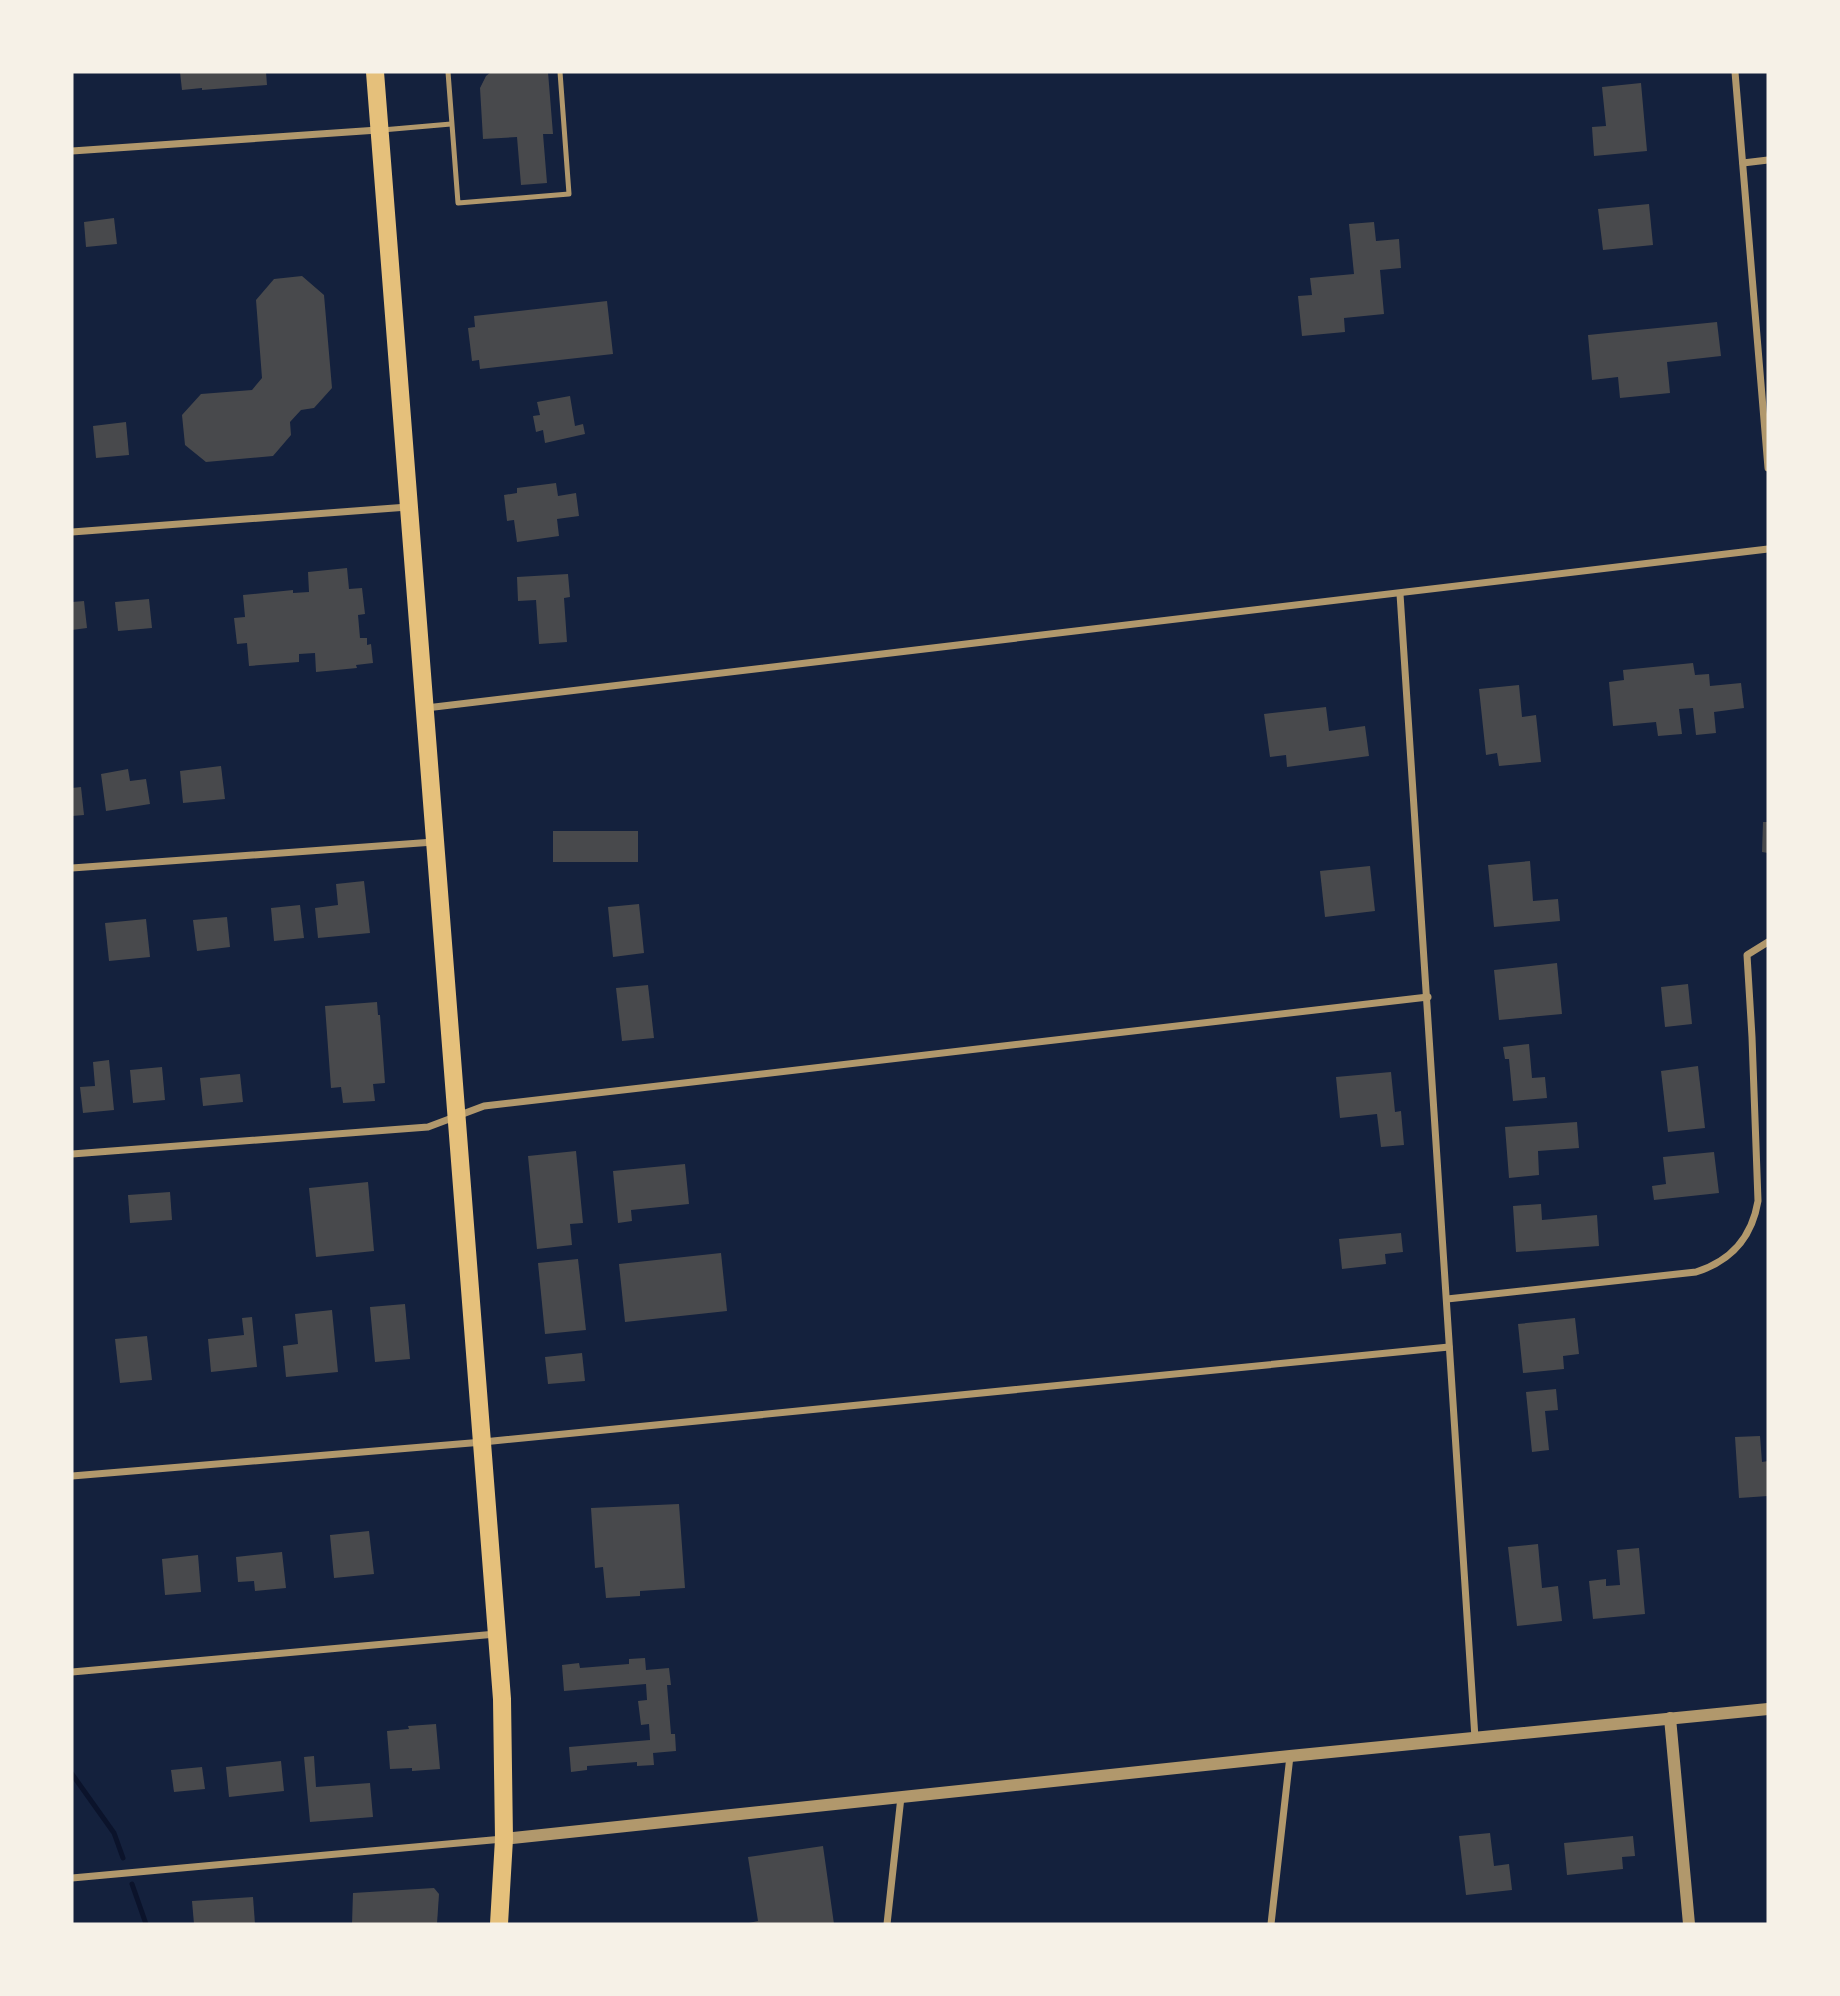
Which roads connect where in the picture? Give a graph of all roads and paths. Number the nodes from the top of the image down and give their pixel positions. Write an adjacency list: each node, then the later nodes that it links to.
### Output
1 (374, 72): 6 (main road)
2 (448, 72): 5 (lane)
3 (560, 72): 5 (lane)
4 (1735, 72): 9 (street)
5 (452, 124): 6 (lane)
6 (379, 130): 7 (street); 11 (main road)
7 (72, 151)
8 (1768, 160): 9 (street)
9 (1743, 163): 10 (street)
10 (1768, 467)
11 (408, 507): 12 (street); 15 (main road)
12 (72, 532)
13 (1768, 549): 14 (street)
14 (1400, 594): 15 (street); 19 (street)
15 (425, 709): 16 (main road)
16 (434, 841): 17 (street); 20 (main road)
17 (72, 868)
18 (1768, 942): 22 (street)
19 (1428, 996): 20 (street); 22 (street)
20 (456, 1117): 21 (street); 24 (main road)
21 (72, 1154)
22 (1447, 1299): 23 (street)
23 (1449, 1347): 24 (street); 30 (street)
24 (483, 1442): 25 (street); 26 (main road)
25 (72, 1476)
26 (497, 1634): 27 (street); 33 (main road)
27 (72, 1672)
28 (1768, 1709): 29 (street)
29 (1670, 1718): 30 (street); 38 (street)
30 (1475, 1738): 31 (street)
31 (1290, 1756): 32 (street); 37 (street)
32 (901, 1797): 33 (street); 36 (street)
33 (504, 1839): 34 (street); 35 (main road)
34 (72, 1878)
35 (499, 1924)
36 (887, 1924)
37 (1271, 1924)
38 (1689, 1924)

